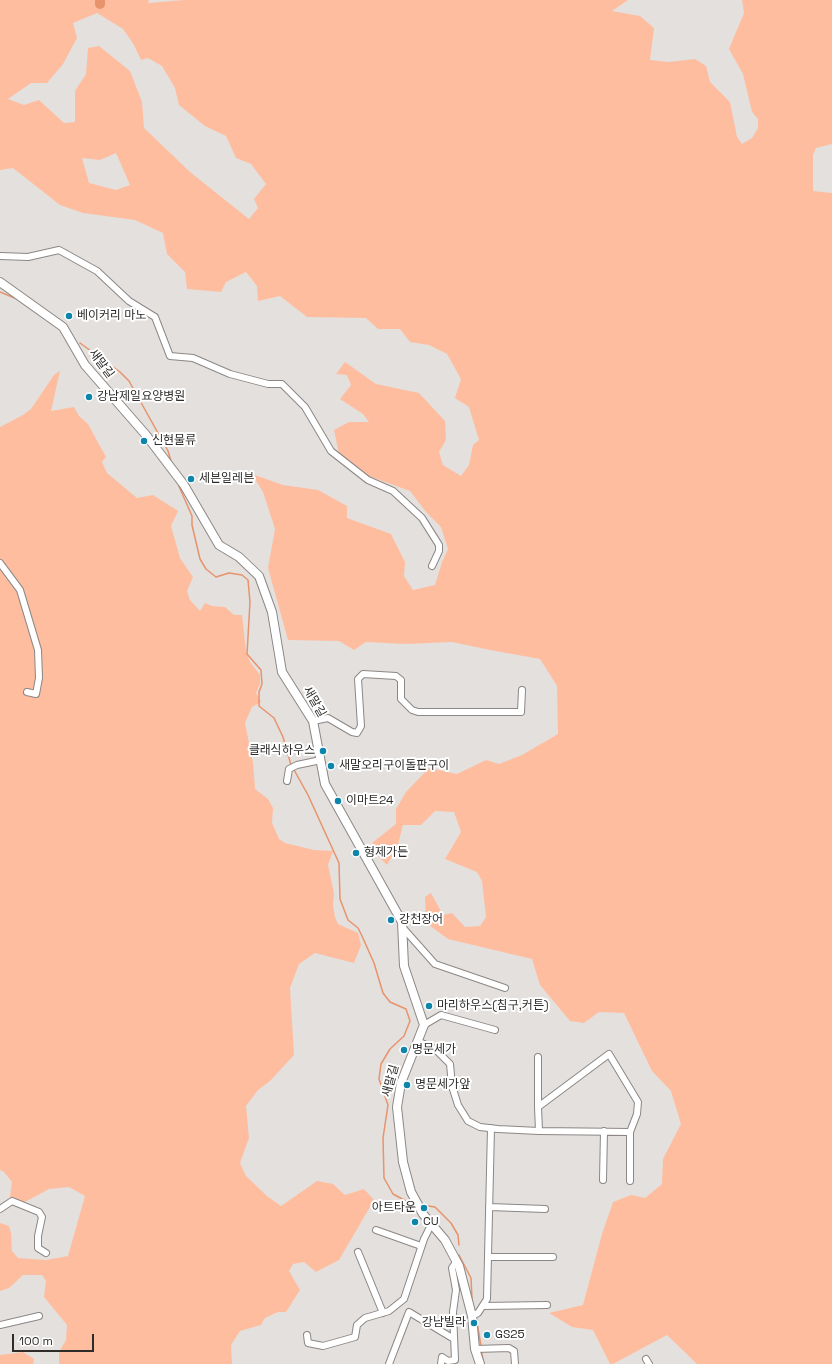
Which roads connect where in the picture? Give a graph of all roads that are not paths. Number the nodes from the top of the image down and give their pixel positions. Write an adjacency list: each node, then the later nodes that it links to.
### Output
1 (0, 256): 4 (street)
2 (0, 282): 7 (street, 새말길)
3 (0, 563): 6 (street)
4 (432, 566)
5 (522, 690): 7 (street)
6 (27, 692)
7 (313, 721): 8 (street, 새말길)
8 (321, 760): 9 (street); 10 (street, 새말길)
9 (287, 781)
10 (403, 928): 11 (street); 12 (street, 새말길)
11 (505, 988)
12 (424, 1025): 13 (street); 14 (street, 새말길)
13 (495, 1030)
14 (417, 1041): 17 (street); 26 (street, 새말길)
15 (538, 1057): 16 (street)
16 (538, 1107): 18 (street); 20 (street)
17 (491, 1128): 18 (street); 23 (street)
18 (539, 1131): 19 (street)
19 (604, 1131): 20 (street); 21 (street)
20 (630, 1132): 22 (street)
21 (603, 1180)
22 (630, 1181)
23 (489, 1208): 24 (street); 31 (street)
24 (545, 1208)
25 (0, 1209): 30 (street)
26 (432, 1223): 28 (street); 33 (street, 새말길)
27 (376, 1230): 28 (street)
28 (421, 1246): 36 (street)
29 (358, 1252): 36 (street)
30 (46, 1253)
31 (488, 1257): 32 (street); 35 (street)
32 (553, 1257)
33 (456, 1262): 37 (street, 새말길); 41 (street)
34 (547, 1305): 35 (street)
35 (483, 1306): 37 (street)
36 (383, 1312): 40 (street)
37 (474, 1315): 42 (street, 새말길)
38 (39, 1316): 39 (street)
39 (0, 1325)
40 (307, 1335)
41 (454, 1339): 43 (street); 44 (street)
42 (476, 1349): 45 (street, 새말길); 46 (street)
43 (389, 1364)
44 (441, 1364)
45 (480, 1364)
46 (515, 1364)

